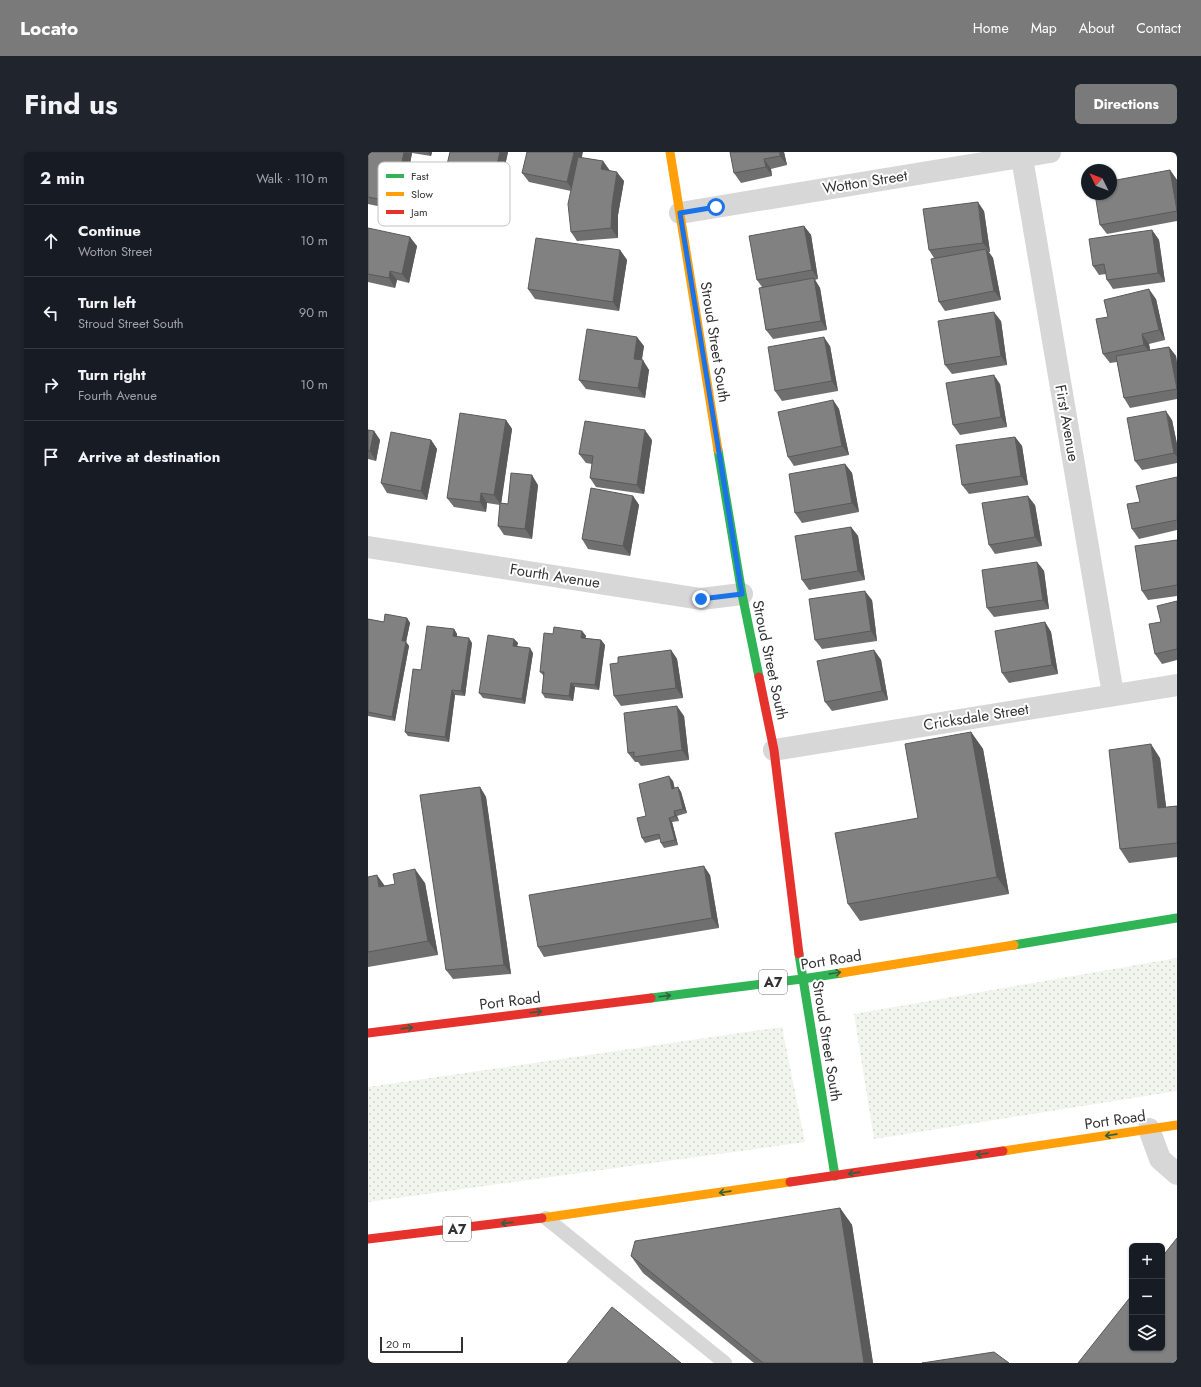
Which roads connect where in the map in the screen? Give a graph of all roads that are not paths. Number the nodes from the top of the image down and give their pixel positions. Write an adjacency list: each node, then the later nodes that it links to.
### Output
1 (670, 152): 4 (main road, Stroud Street South)
2 (1050, 152): 3 (street, Wotton Street)
3 (1021, 154): 4 (street, Wotton Street); 8 (street, First Avenue)
4 (680, 213): 6 (main road, Stroud Street South)
5 (368, 547): 6 (street, Fourth Avenue)
6 (742, 594): 9 (main road, Stroud Street South)
7 (1177, 684): 8 (street, Cricksdale Street)
8 (1113, 694): 9 (street, Cricksdale Street)
9 (774, 750): 11 (main road, Stroud Street South)
10 (1177, 918): 11 (main road, Port Road / A7, one-way to 10)
11 (802, 979): 12 (main road, Port Road / A7, one-way to 11); 16 (main road, Stroud Street South)
12 (368, 1033)
13 (1177, 1125): 14 (main road, Port Road / A7)
14 (1150, 1129): 15 (street); 16 (main road, Port Road / A7, one-way to 16)
15 (1177, 1174)
16 (835, 1176): 17 (main road, Port Road / A7, one-way to 17)
17 (546, 1218): 18 (main road, Port Road / A7, one-way to 18); 19 (lane)
18 (368, 1240)
19 (725, 1363)

